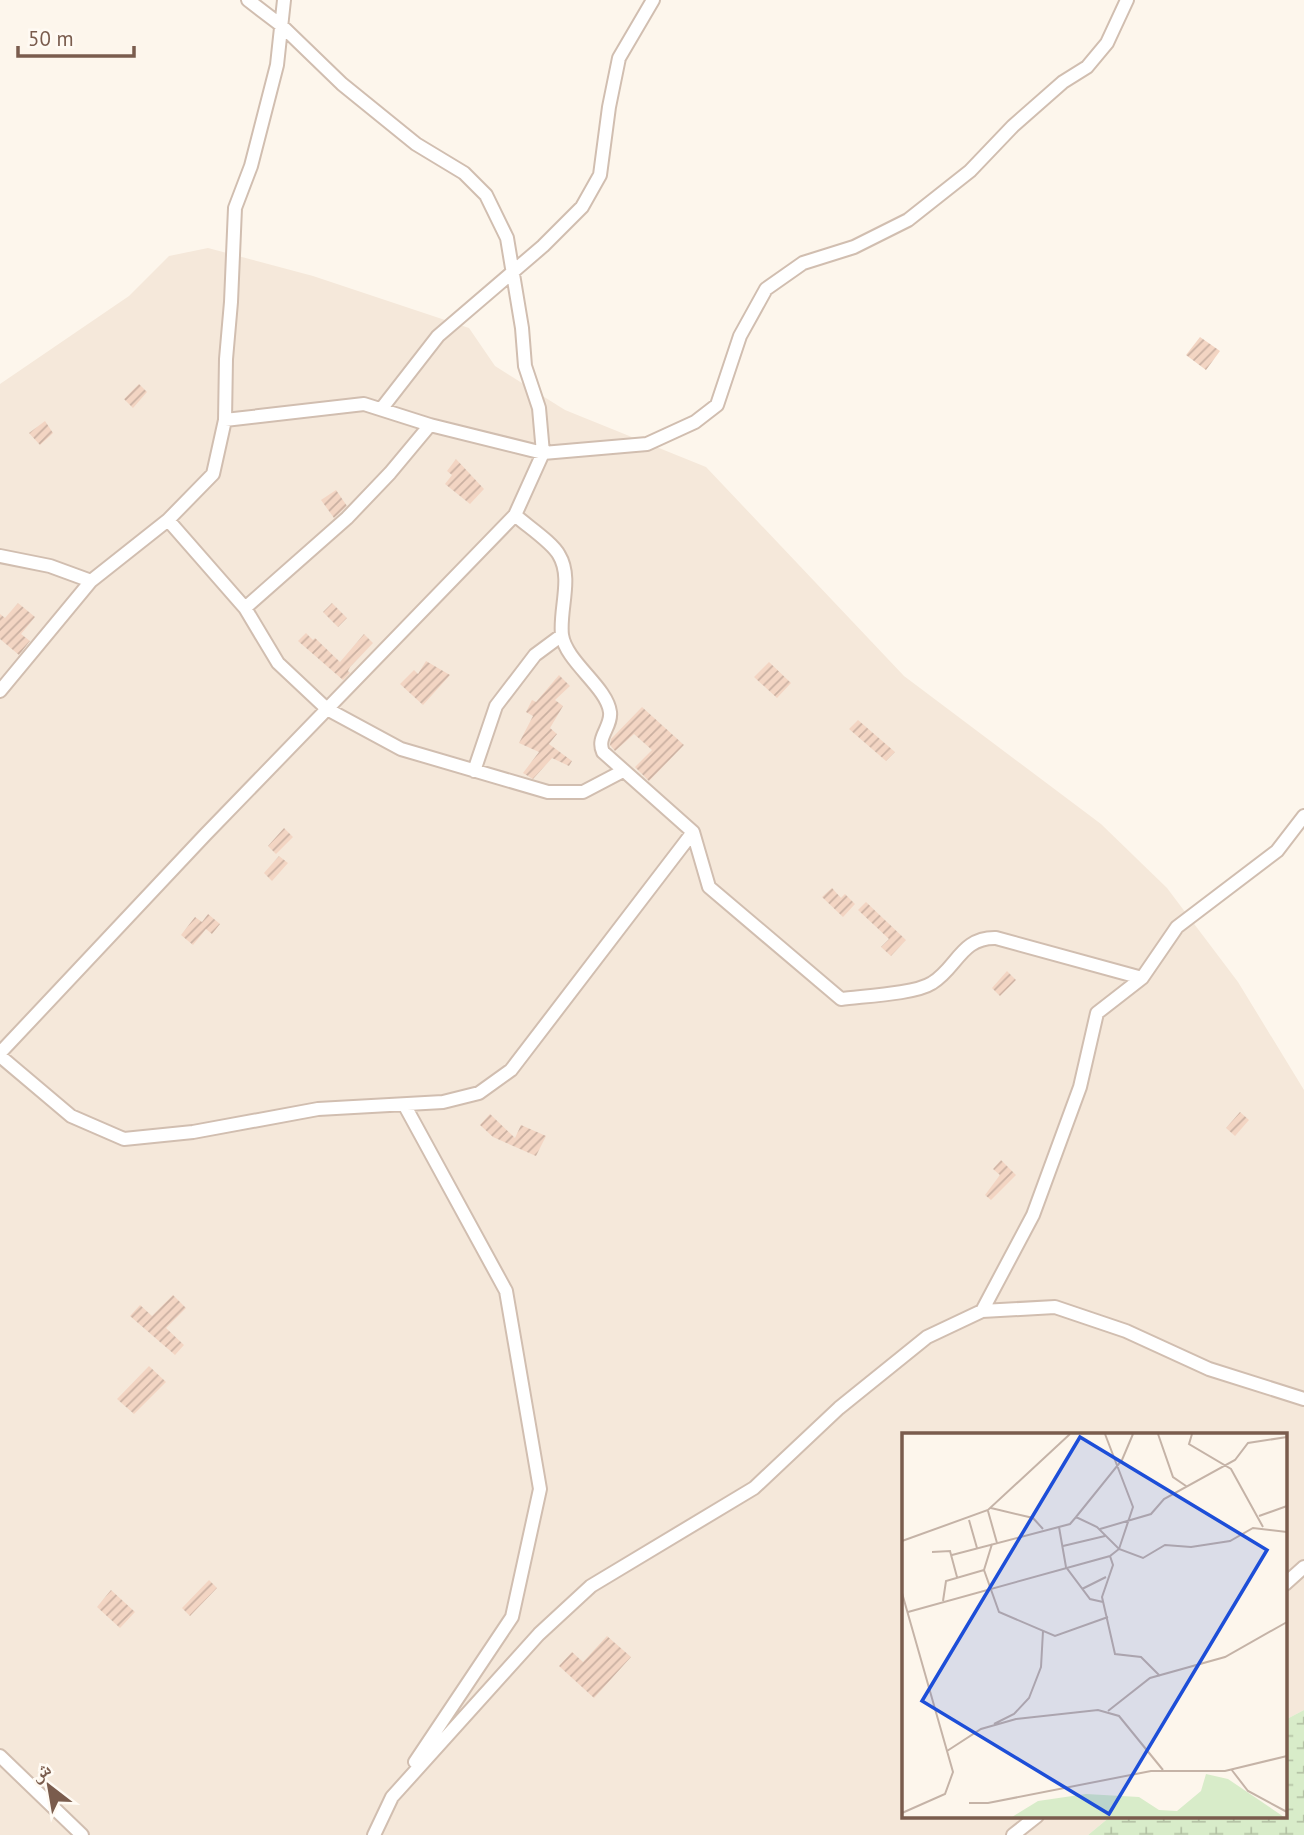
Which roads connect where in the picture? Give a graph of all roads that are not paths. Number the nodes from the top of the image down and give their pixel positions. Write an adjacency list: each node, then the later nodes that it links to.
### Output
1 (248, 0): 5 (street)
2 (284, 0): 5 (street)
3 (653, 0): 6 (street)
4 (1127, 0): 10 (street)
5 (282, 26): 6 (street); 8 (street)
6 (513, 270): 7 (street); 10 (street)
7 (382, 408): 8 (street); 9 (street)
8 (225, 420): 12 (street)
9 (430, 425): 10 (street); 15 (street)
10 (542, 453): 11 (street)
11 (515, 515): 16 (street); 18 (street)
12 (168, 520): 14 (street); 15 (street)
13 (0, 556): 14 (street)
14 (91, 581): 17 (street)
15 (244, 608): 18 (street)
16 (562, 635): 19 (street); 20 (street)
17 (0, 691)
18 (327, 709): 19 (street); 24 (street)
19 (474, 771): 20 (street)
20 (623, 771): 22 (street)
21 (1304, 816): 23 (street)
22 (693, 832): 23 (street); 25 (street)
23 (1142, 978): 26 (street)
24 (0, 1054): 25 (street)
25 (405, 1106): 31 (street)
26 (982, 1311): 27 (street); 31 (street)
27 (1304, 1399)
28 (1304, 1567): 29 (street)
29 (1286, 1583)
30 (0, 1756): 33 (street)
31 (392, 1797): 34 (street)
32 (1034, 1818): 35 (street)
33 (82, 1835)
34 (373, 1835)
35 (1013, 1835)

